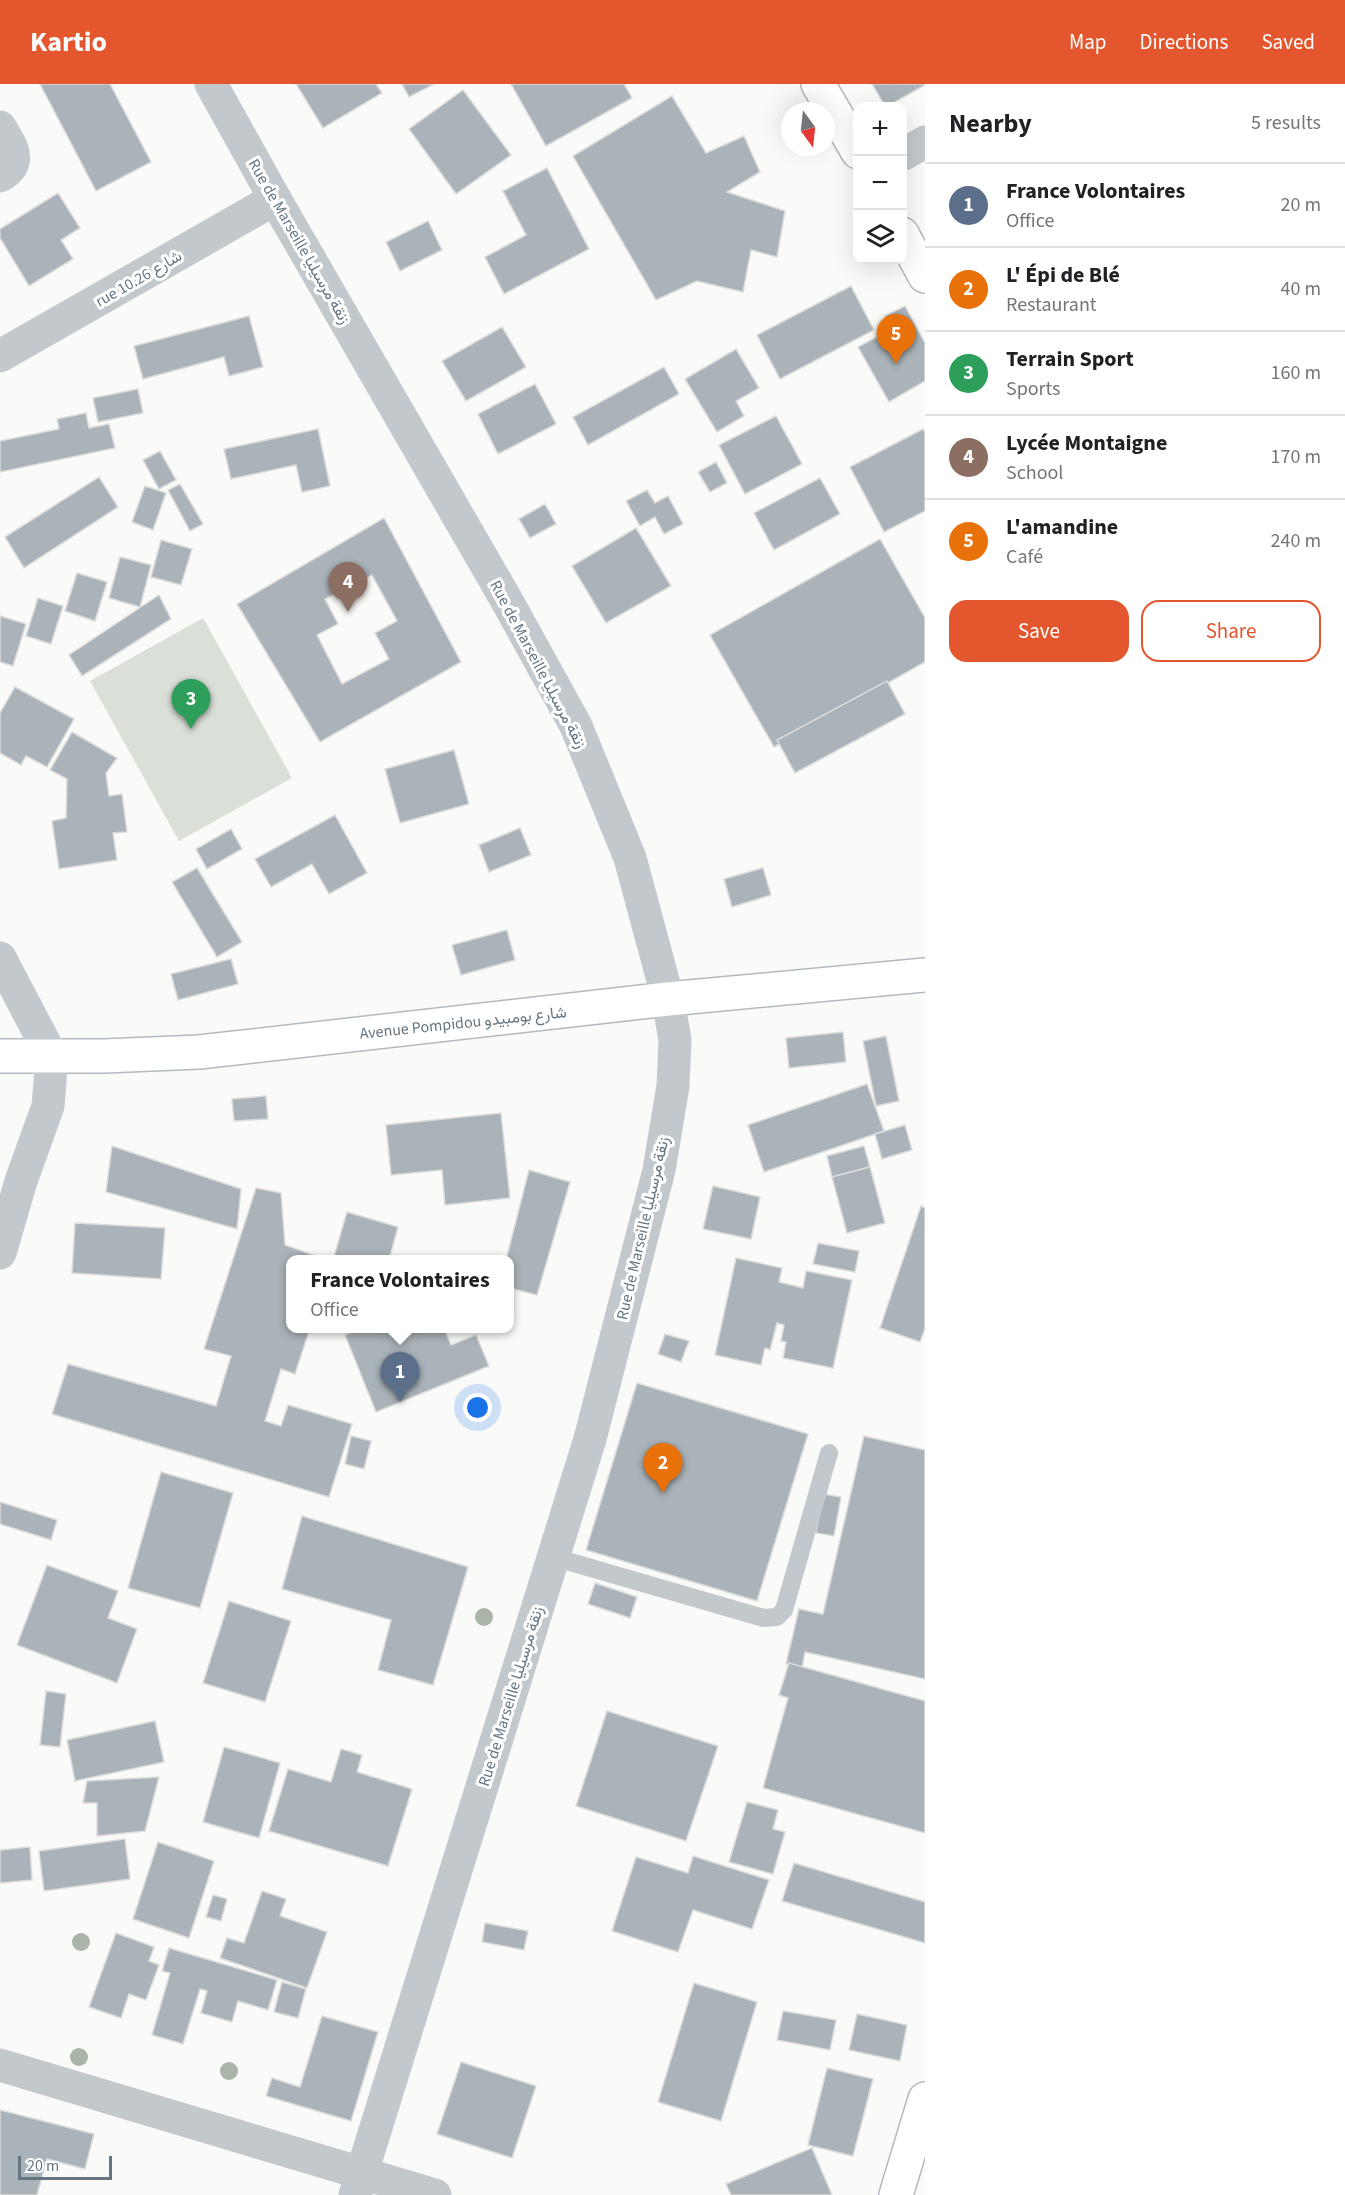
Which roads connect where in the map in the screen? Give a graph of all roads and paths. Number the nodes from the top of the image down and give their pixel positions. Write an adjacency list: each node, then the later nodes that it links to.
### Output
1 (211, 84): 8 (street, Rue de Marseille زنقة مرسيليا)
2 (818, 84): 5 (main road)
3 (0, 127): 7 (street)
4 (925, 142): 6 (street)
5 (853, 144)
6 (907, 153)
7 (0, 176)
8 (275, 199): 11 (street, rue 10.26 شارع); 14 (street, Rue de Marseille زنقة مرسيليا)
9 (907, 242): 10 (main road)
10 (925, 276)
11 (0, 356)
12 (0, 957): 16 (street)
13 (925, 975): 14 (main road, Avenue Pompidou شارع بومبيدو)
14 (668, 999): 16 (main road, Avenue Pompidou شارع بومبيدو); 19 (street, Rue de Marseille زنقة مرسيليا)
15 (0, 1056): 16 (main road, Avenue Pompidou شارع بومبيدو)
16 (52, 1057): 17 (street)
17 (0, 1253)
18 (829, 1452): 19 (lane)
19 (553, 1557): 22 (street, Rue de Marseille زنقة مرسيليا)
20 (0, 2065): 22 (street)
21 (925, 2099): 24 (main road)
22 (358, 2184): 23 (street)
23 (435, 2195)
24 (896, 2195)

